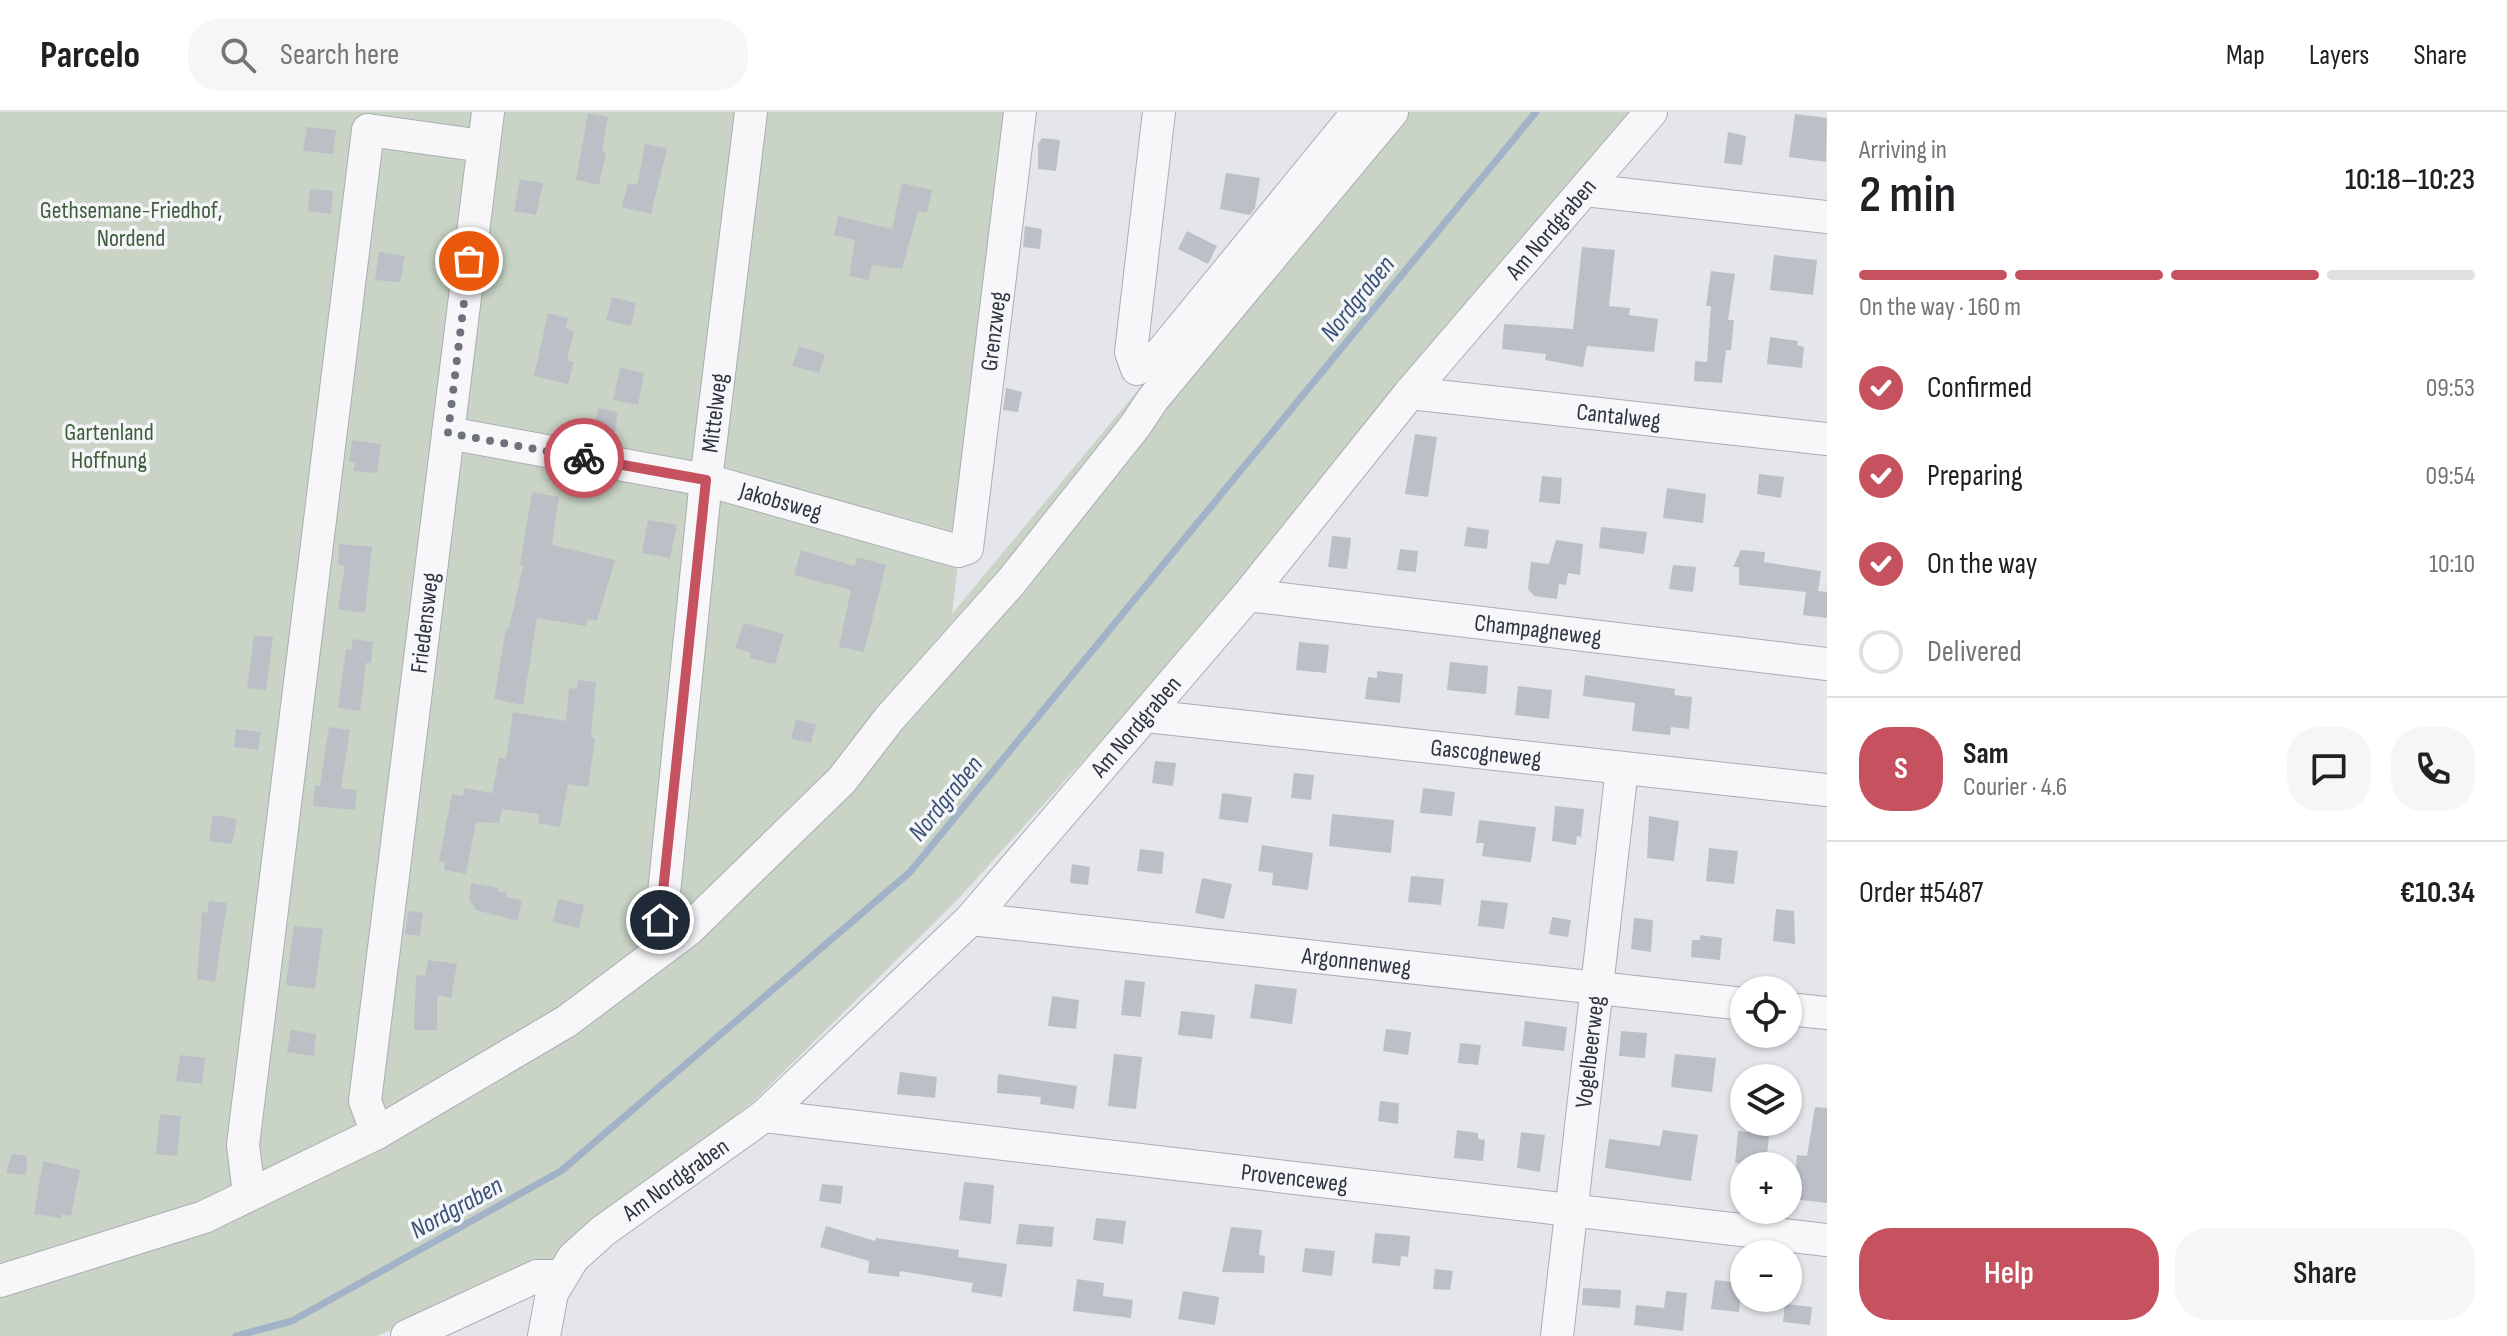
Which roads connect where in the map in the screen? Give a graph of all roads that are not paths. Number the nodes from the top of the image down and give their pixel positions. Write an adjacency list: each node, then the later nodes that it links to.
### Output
1 (488, 112): 8 (street, Friedensweg)
2 (751, 112): 14 (street, Mittelweg)
3 (1020, 112): 15 (street, Grenzweg)
4 (1159, 112): 5 (street)
5 (1358, 112)
6 (1392, 112): 22 (street)
7 (1651, 112): 9 (street, Am Nordgraben)
8 (483, 146): 12 (street, Friedensweg); 29 (street)
9 (1585, 190): 10 (street); 11 (street, Am Nordgraben)
10 (1827, 217)
11 (1410, 393): 13 (street, Cantalweg); 16 (street, Am Nordgraben)
12 (448, 433): 14 (street, Jakobsweg); 28 (street, Friedensweg)
13 (1827, 439)
14 (706, 480): 15 (street, Jakobsweg); 22 (street, Mittelweg)
15 (967, 548)
16 (1248, 595): 17 (street, Champagneweg); 18 (street, Am Nordgraben)
17 (1827, 664)
18 (1146, 716): 19 (street, Gascogneweg); 21 (street, Am Nordgraben)
19 (1622, 768): 20 (street, Gascogneweg); 23 (street, Vogelbeerweg)
20 (1827, 790)
21 (971, 919): 23 (street, Argonnenweg); 27 (street, Am Nordgraben)
22 (658, 952): 28 (street)
23 (1596, 987): 24 (street, Argonnenweg); 30 (street, Vogelbeerweg)
24 (1730, 1002)
25 (1802, 1010): 26 (street)
26 (1827, 1013)
27 (764, 1116): 30 (street, Provenceweg); 33 (street, Am Nordgraben)
28 (377, 1133): 29 (street)
29 (249, 1194): 32 (street)
30 (1571, 1211): 31 (street, Provenceweg); 36 (street, Vogelbeerweg)
31 (1827, 1240)
32 (3, 1272)
33 (559, 1276): 34 (street); 35 (street)
34 (407, 1336)
35 (544, 1336)
36 (1557, 1336)

